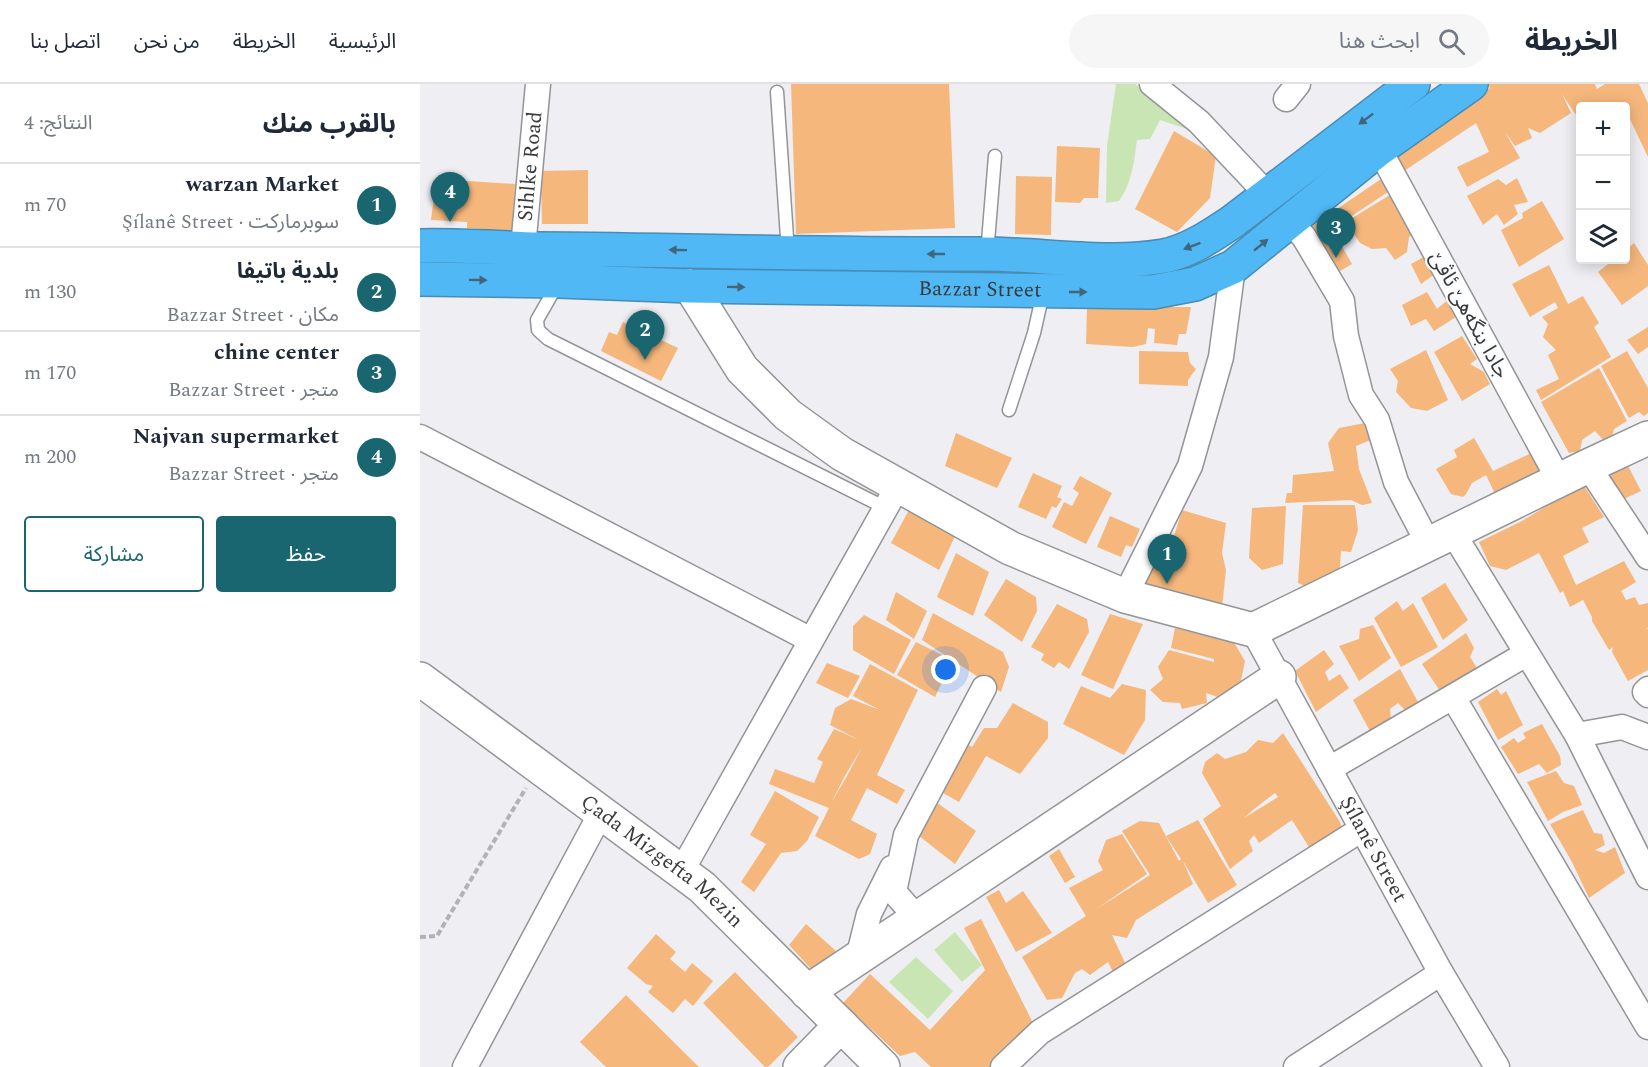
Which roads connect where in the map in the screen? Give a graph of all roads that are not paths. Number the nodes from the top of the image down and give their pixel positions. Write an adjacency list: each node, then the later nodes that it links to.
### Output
1 (538, 84): 11 (street, Sihlke Road)
2 (1152, 84): 8 (street)
3 (1413, 84): 8 (highway, Bazzar Street, one-way to 8)
4 (1472, 84): 6 (highway, Bazzar Street)
5 (777, 92): 12 (lane)
6 (1379, 149): 9 (highway, Bazzar Street); 24 (street, جادا بنگەهێ ئاڤێ)
7 (995, 156): 13 (lane)
8 (1267, 194): 13 (highway, Bazzar Street, one-way to 13)
9 (1290, 222): 14 (highway, Bazzar Street, one-way to 9); 26 (street)
10 (420, 246): 11 (highway, Bazzar Street)
11 (523, 248): 12 (highway, Bazzar Street, one-way to 11)
12 (788, 254): 13 (highway, Bazzar Street, one-way to 12)
13 (978, 254): 18 (highway)
14 (1233, 267): 19 (highway, Bazzar Street, one-way to 14); 28 (street)
15 (420, 279): 16 (highway, Bazzar Street, one-way to 16)
16 (559, 281): 17 (highway, Bazzar Street); 25 (lane)
17 (690, 286): 18 (highway, Bazzar Street, one-way to 18); 25 (street)
18 (968, 291): 19 (highway, Bazzar Street)
19 (1043, 292): 20 (lane)
20 (1009, 410)
21 (420, 437): 30 (street)
22 (1648, 438): 23 (street)
23 (1588, 466): 24 (street); 27 (street)
24 (1559, 480): 26 (street)
25 (892, 497): 28 (street); 30 (street)
26 (1441, 539): 29 (street); 31 (street)
27 (1648, 556)
28 (1125, 596): 29 (street)
29 (1253, 630): 32 (street, Şílanê Street)
30 (812, 640): 44 (street)
31 (1526, 654): 37 (street); 38 (street)
32 (1279, 677): 40 (street, Şílanê Street); 46 (street)
33 (420, 680): 41 (street, Çada Mizgefta Mezin)
34 (984, 688): 43 (street)
35 (1648, 689): 36 (street)
36 (1648, 695)
37 (1454, 697): 40 (street); 51 (street)
38 (1577, 735): 39 (street); 45 (street)
39 (1648, 737)
40 (1329, 769): 42 (street, Şílanê Street)
41 (601, 813): 44 (street, Çada Mizgefta Mezin); 52 (street)
42 (1362, 829): 48 (street, Şílanê Street); 55 (street)
43 (902, 855): 46 (street); 47 (street)
44 (681, 872): 49 (street, Çada Mizgefta Mezin)
45 (1648, 877)
46 (917, 918): 47 (street)
47 (858, 958): 49 (street)
48 (1441, 973): 56 (street); 57 (street, Şílanê Street)
49 (807, 992): 50 (street, Çada Mizgefta Mezin)
50 (841, 1025): 53 (street); 54 (street, Çada Mizgefta Mezin)
51 (1648, 1027)
52 (465, 1067)
53 (800, 1067)
54 (883, 1067)
55 (1003, 1067)
56 (1296, 1067)
57 (1497, 1067)

